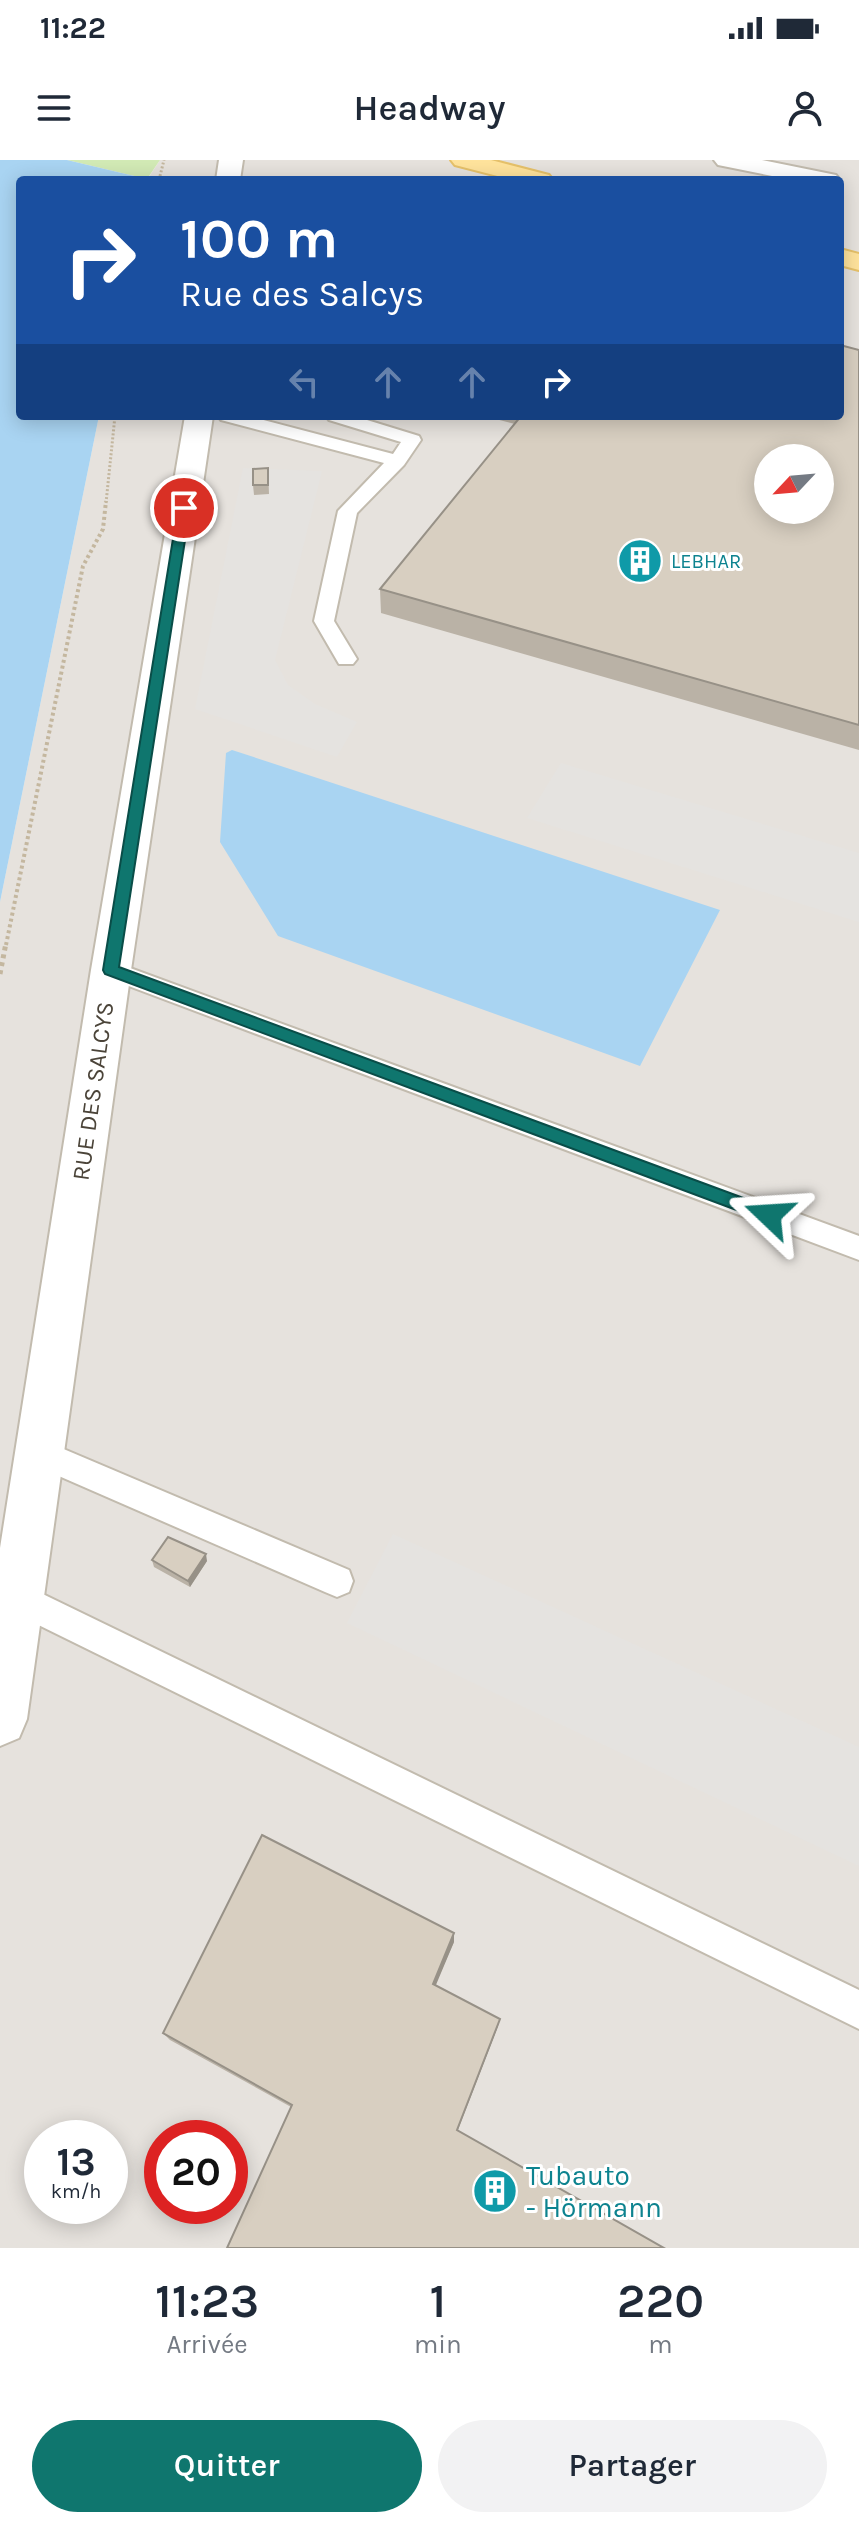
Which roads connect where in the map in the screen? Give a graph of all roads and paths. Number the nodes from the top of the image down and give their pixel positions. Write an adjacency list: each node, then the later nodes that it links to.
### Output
1 (463, 160): 3 (main road)
2 (726, 160): 4 (street)
3 (525, 176)
4 (808, 176)
5 (115, 420): 12 (path)
6 (198, 420): 11 (street, RUE DES SALCYS)
7 (242, 420): 9 (lane)
8 (348, 420): 9 (lane)
9 (397, 461): 10 (lane)
10 (346, 659)
11 (111, 970): 13 (lane); 14 (street, RUE DES SALCYS)
12 (0, 974)
13 (859, 1248)
14 (40, 1453): 15 (lane); 16 (street, RUE DES SALCYS)
15 (337, 1581)
16 (18, 1598): 17 (street, RUE DES SALCYS); 18 (lane)
17 (0, 1719)
18 (859, 2010)

